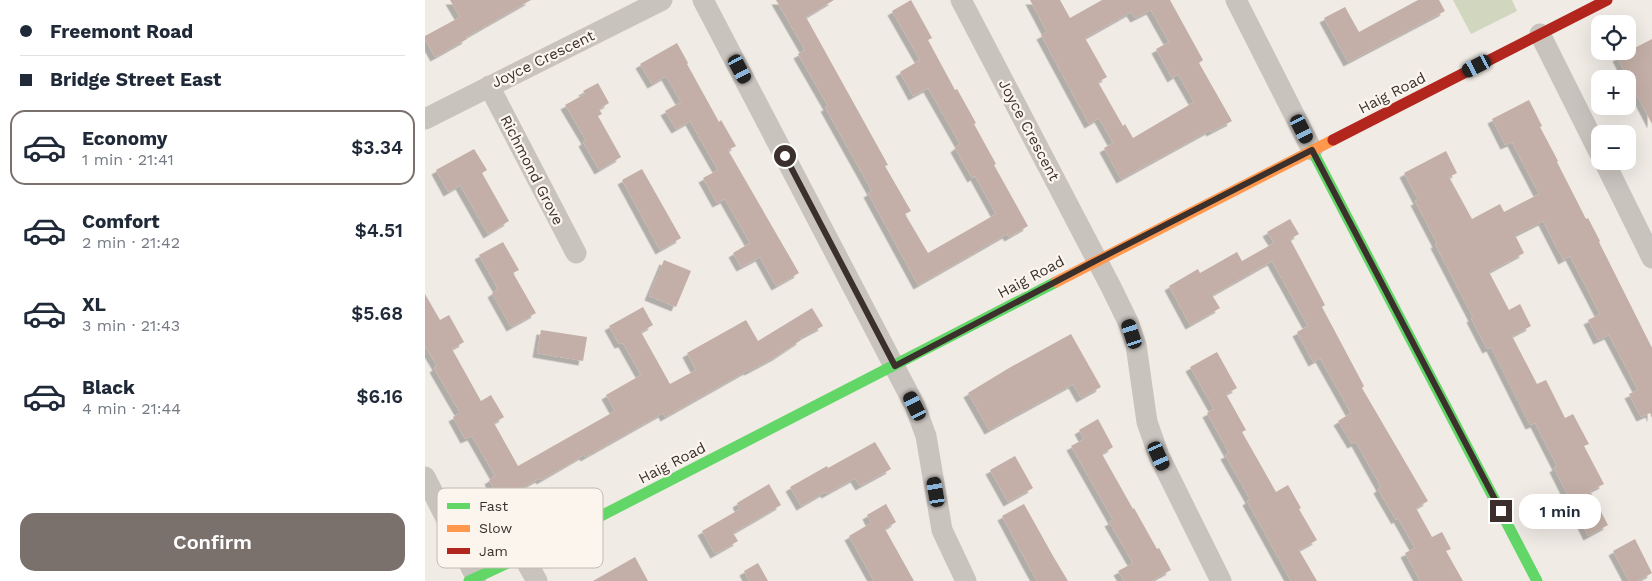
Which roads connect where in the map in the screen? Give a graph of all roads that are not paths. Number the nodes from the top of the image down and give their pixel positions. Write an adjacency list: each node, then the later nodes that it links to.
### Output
1 (662, 0): 7 (street, Joyce Crescent)
2 (703, 0): 15 (street)
3 (961, 0): 14 (street, Joyce Crescent)
4 (1236, 0): 10 (street)
5 (1607, 0): 6 (street, Haig Road)
6 (1540, 34): 9 (street); 10 (street, Haig Road)
7 (489, 86): 8 (street, Joyce Crescent); 12 (street, Richmond Grove)
8 (425, 119)
9 (1591, 136)
10 (1312, 150): 14 (street, Haig Road); 25 (street)
11 (1608, 170): 13 (street)
12 (576, 253)
13 (1652, 258)
14 (1097, 260): 15 (street, Haig Road); 24 (street, Joyce Crescent)
15 (895, 366): 18 (street, Haig Road); 23 (street)
16 (425, 477): 17 (street)
17 (437, 502)
18 (603, 515)
19 (497, 568): 21 (street, Haig Road)
20 (530, 568): 22 (street)
21 (473, 579)
22 (537, 581)
23 (966, 581)
24 (1221, 581)
25 (1537, 581)

